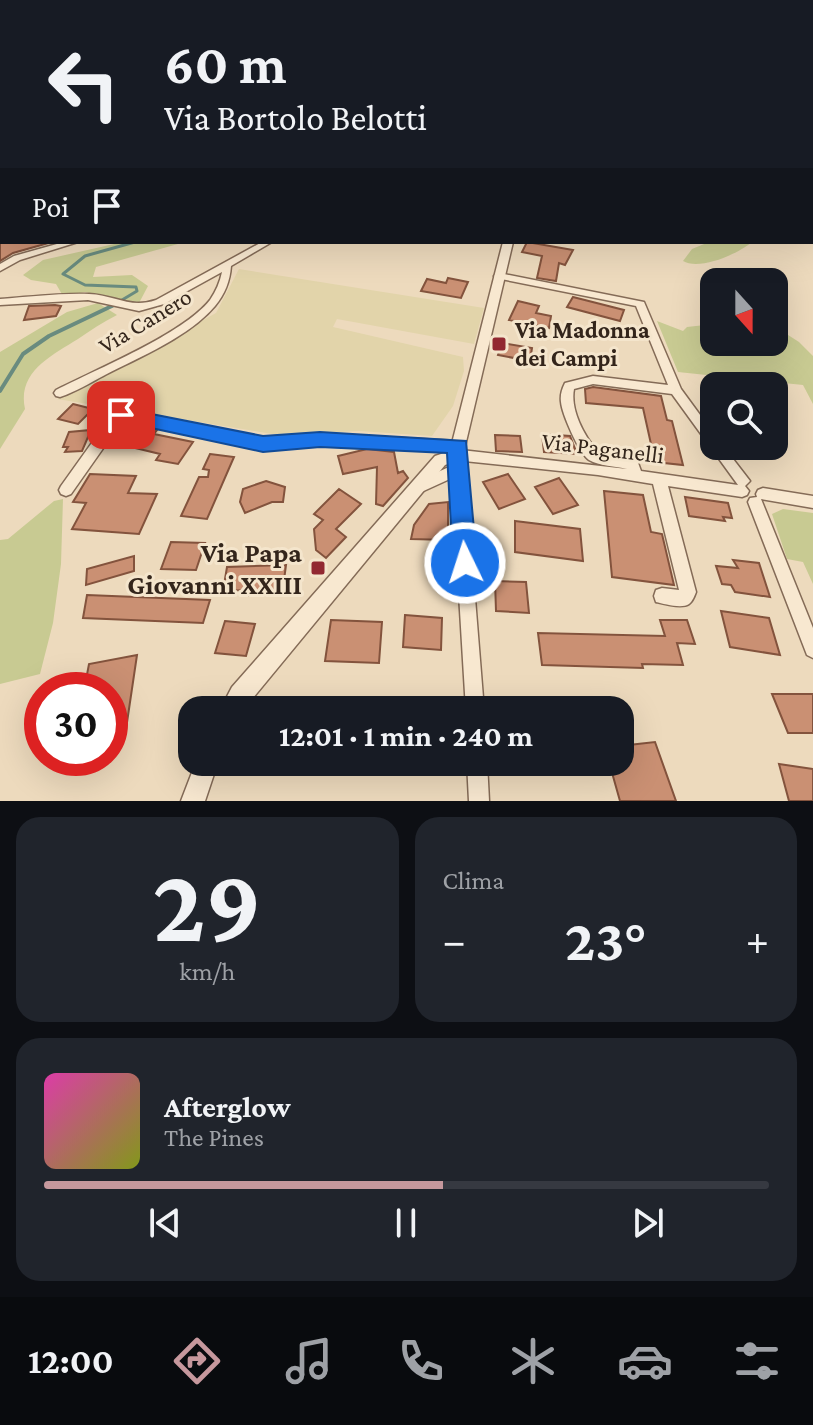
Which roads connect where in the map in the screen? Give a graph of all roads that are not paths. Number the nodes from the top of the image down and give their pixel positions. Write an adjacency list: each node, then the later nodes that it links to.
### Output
1 (67, 244): 5 (street)
2 (264, 244): 4 (street)
3 (507, 244): 6 (street)
4 (227, 265): 7 (street); 9 (street, Via Canero)
5 (0, 268)
6 (499, 276): 8 (street); 11 (street)
7 (0, 302)
8 (676, 390): 10 (street); 13 (street)
9 (60, 393)
10 (700, 424)
11 (458, 457): 13 (street, Via Paganelli); 15 (street, Via Paganelli); 20 (street); 21 (street)
12 (726, 460): 16 (street)
13 (636, 476): 14 (street, Via Paganelli)
14 (659, 479): 16 (street, Via Paganelli); 18 (street)
15 (66, 490)
16 (751, 492): 17 (street, Via Paganelli); 19 (street)
17 (813, 502)
18 (662, 596)
19 (813, 649)
20 (239, 696)
21 (474, 696)
22 (202, 776): 24 (street)
23 (478, 776): 25 (street)
24 (193, 801)
25 (479, 801)

